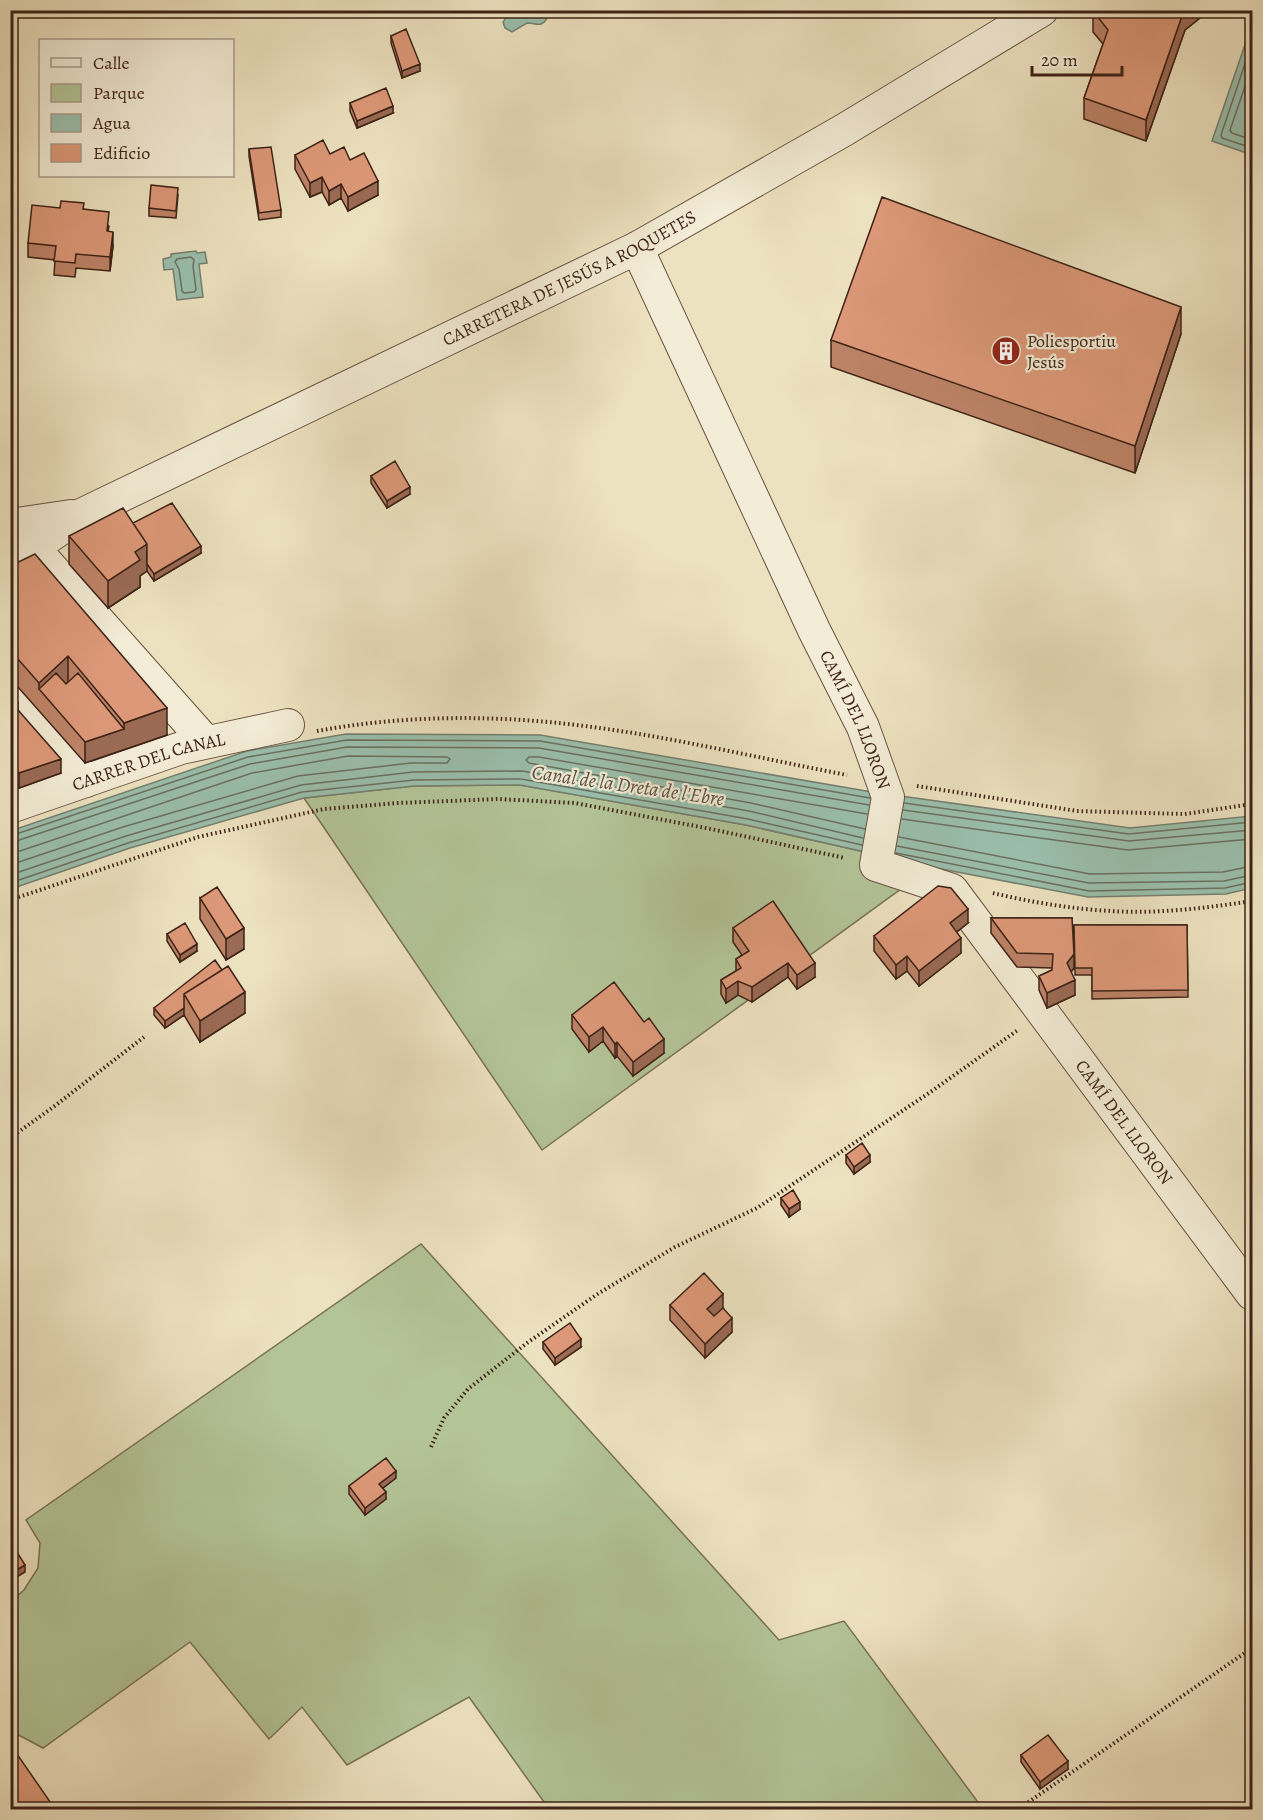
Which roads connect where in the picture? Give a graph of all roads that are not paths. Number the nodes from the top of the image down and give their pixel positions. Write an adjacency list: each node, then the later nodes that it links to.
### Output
1 (1042, 10): 2 (street, CARRETERA DE JESÚS A ROQUETES)
2 (637, 248): 3 (street, CARRETERA DE JESÚS A ROQUETES); 11 (street, CAMÍ DEL LLORON)
3 (81, 515): 4 (street); 5 (street)
4 (10, 525)
5 (22, 554): 8 (street)
6 (10, 697): 9 (street)
7 (298, 729): 8 (street, CARRER DEL CANAL)
8 (206, 742): 9 (street, CARRER DEL CANAL)
9 (86, 781): 10 (street, CARRER DEL CANAL)
10 (10, 807)
11 (1252, 1294)

